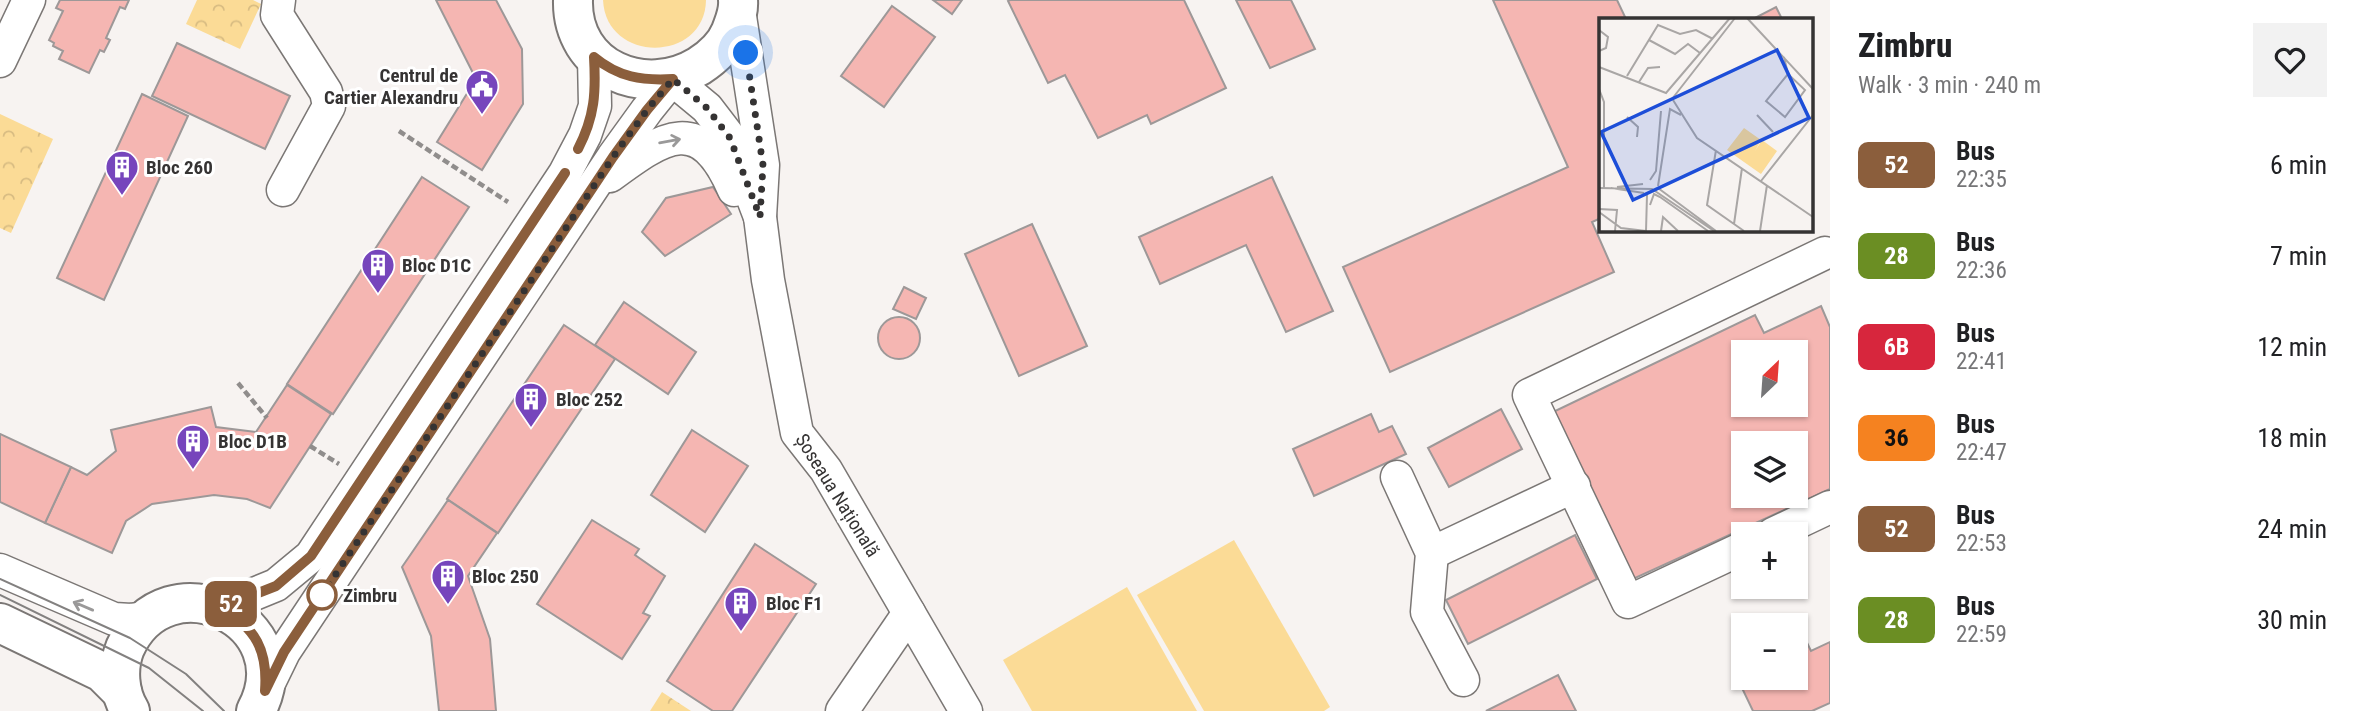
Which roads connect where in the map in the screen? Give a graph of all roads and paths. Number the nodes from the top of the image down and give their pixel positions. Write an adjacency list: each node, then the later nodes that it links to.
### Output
1 (29, 0): 6 (street)
2 (279, 0): 10 (street)
3 (573, 0): 5 (main road)
4 (739, 3): 7 (main road); 12 (street, Șoseaua Națională)
5 (594, 57): 7 (main road); 26 (street)
6 (0, 61)
7 (673, 79): 9 (street); 12 (street, Șoseaua Națională)
8 (399, 131): 11 (path)
9 (592, 189): 14 (street, one-way to 14); 32 (street)
10 (284, 190)
11 (508, 202)
12 (760, 217): 14 (street, Șoseaua Națională)
13 (1828, 249): 20 (street)
14 (768, 280): 27 (street, Șoseaua Națională)
15 (238, 383): 16 (path)
16 (267, 418)
17 (310, 446): 18 (path)
18 (341, 464)
19 (1397, 477): 23 (street)
20 (1574, 486): 23 (street); 24 (street)
21 (1830, 507): 22 (street)
22 (1798, 522)
23 (1433, 554): 30 (street)
24 (1731, 554)
25 (0, 570): 28 (street, one-way to 25)
26 (220, 608): 28 (main road); 32 (main road)
27 (909, 613): 33 (street); 34 (street, Șoseaua Națională)
28 (148, 618): 31 (main road)
29 (0, 622): 31 (main road)
30 (1463, 680)
31 (126, 702)
32 (260, 705)
33 (842, 711)
34 (965, 711)

